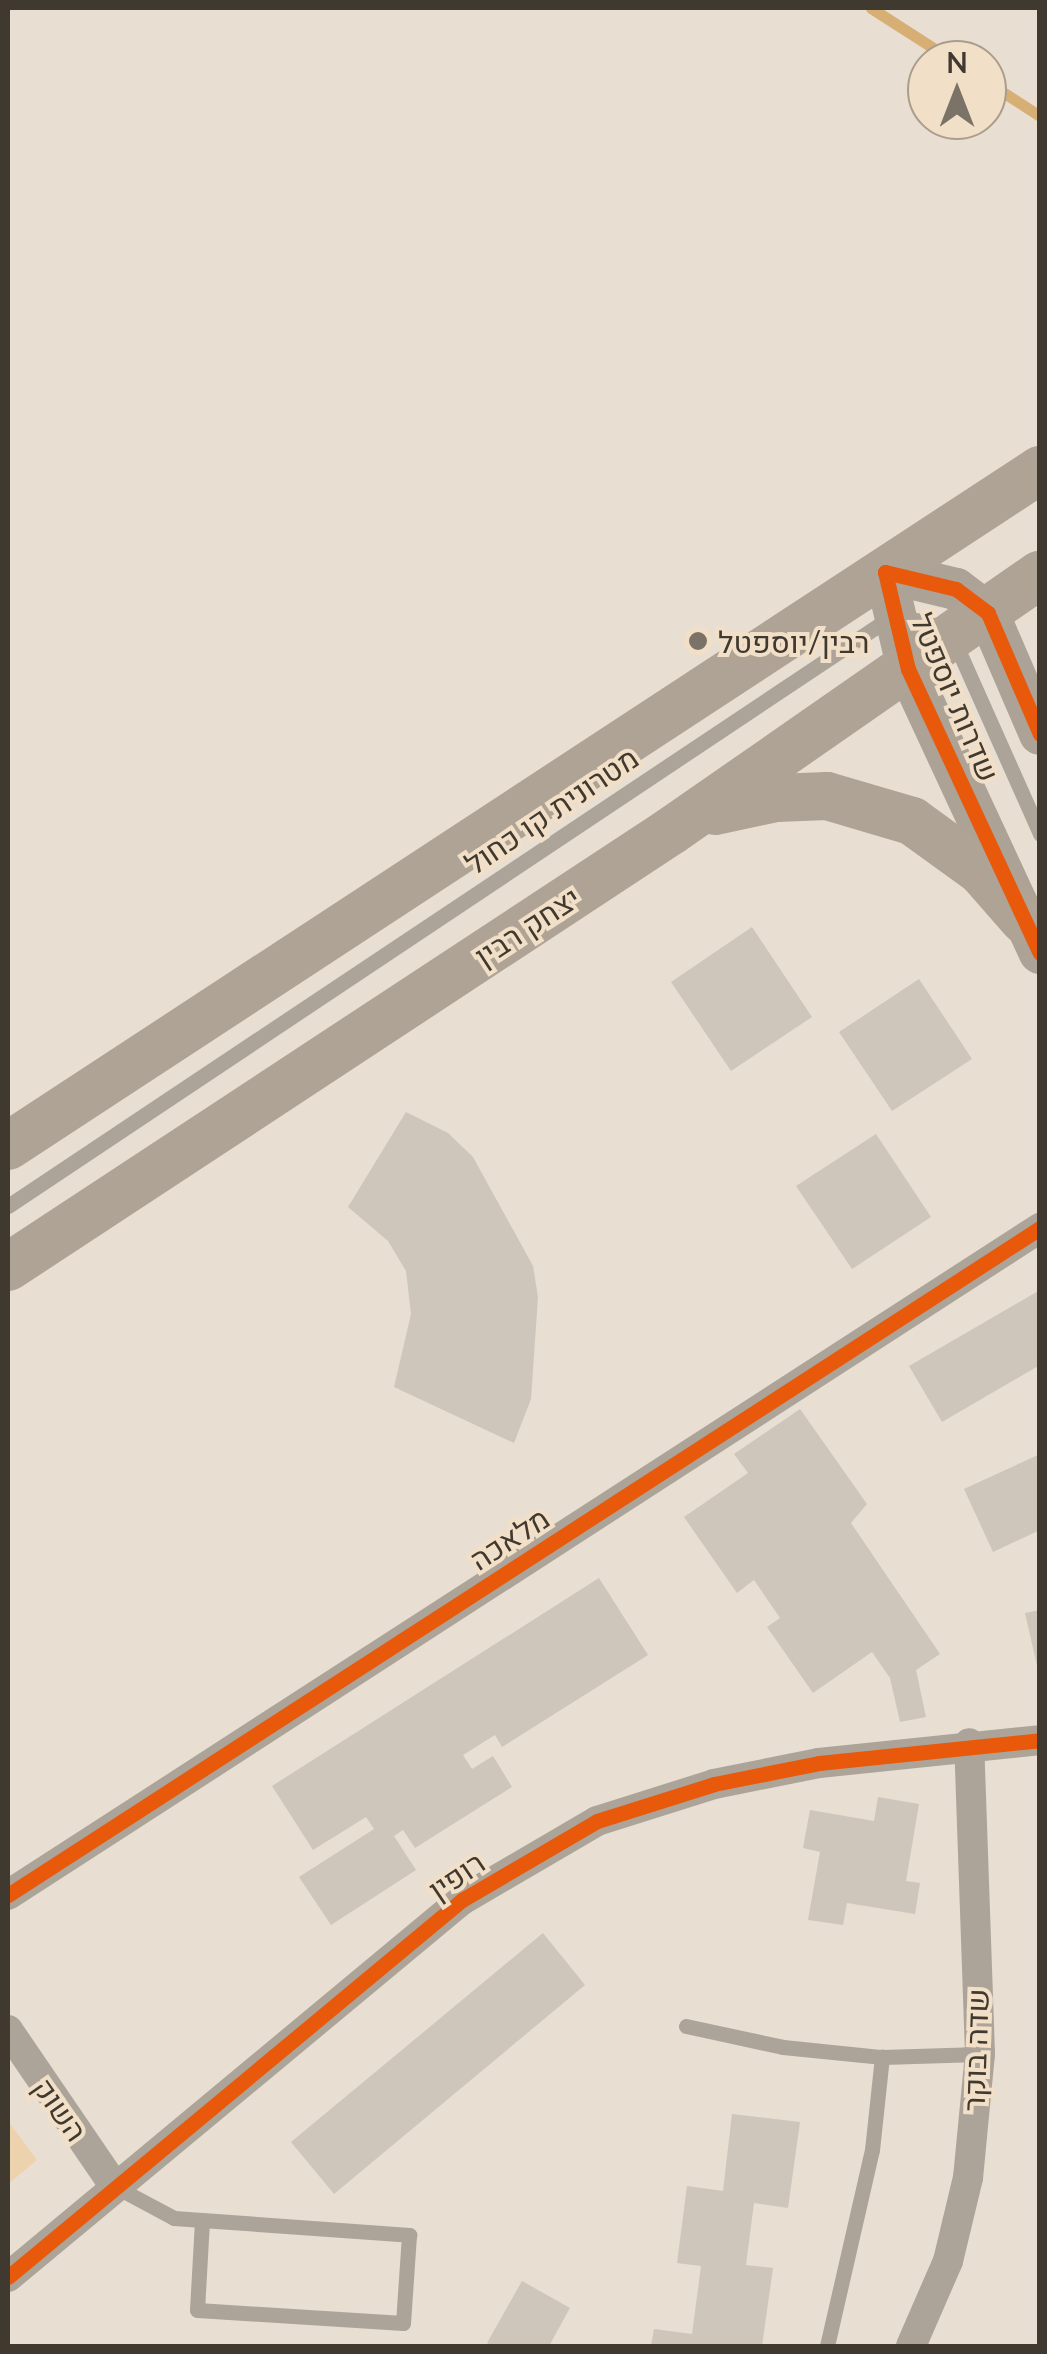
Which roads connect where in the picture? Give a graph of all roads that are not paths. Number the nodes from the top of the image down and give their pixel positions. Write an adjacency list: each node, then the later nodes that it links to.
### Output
1 (1040, 470): 3 (main road)
2 (1040, 575): 4 (main road, יצחק רבין)
3 (888, 594): 4 (street, שדרות יוספטל); 5 (street, שדרות יוספטל); 10 (main road); 11 (lane, מטרונית קו כחול)
4 (970, 624): 5 (main road, יצחק רבין); 6 (street, שדרות יוספטל); 8 (lane)
5 (908, 670): 7 (main road, יצחק רבין); 9 (street, שדרות יוספטל)
6 (1040, 734)
7 (670, 831): 9 (main road); 13 (main road, יצחק רבין)
8 (1040, 834)
9 (1032, 936)
10 (8, 1146)
11 (8, 1206)
12 (1040, 1228): 16 (street, מלאכה)
13 (8, 1267)
14 (1040, 1740): 15 (street, רופין)
15 (969, 1744): 19 (street, שדה בוקר); 21 (street, רופין)
16 (8, 1894)
17 (686, 2026): 20 (lane)
18 (8, 2030): 21 (street, השוק)
19 (980, 2054): 20 (lane); 25 (street, שדה בוקר)
20 (882, 2057): 24 (lane)
21 (116, 2187): 22 (lane); 23 (street, רופין)
22 (202, 2220): 22 (lane)
23 (8, 2276)
24 (827, 2346)
25 (912, 2346)

